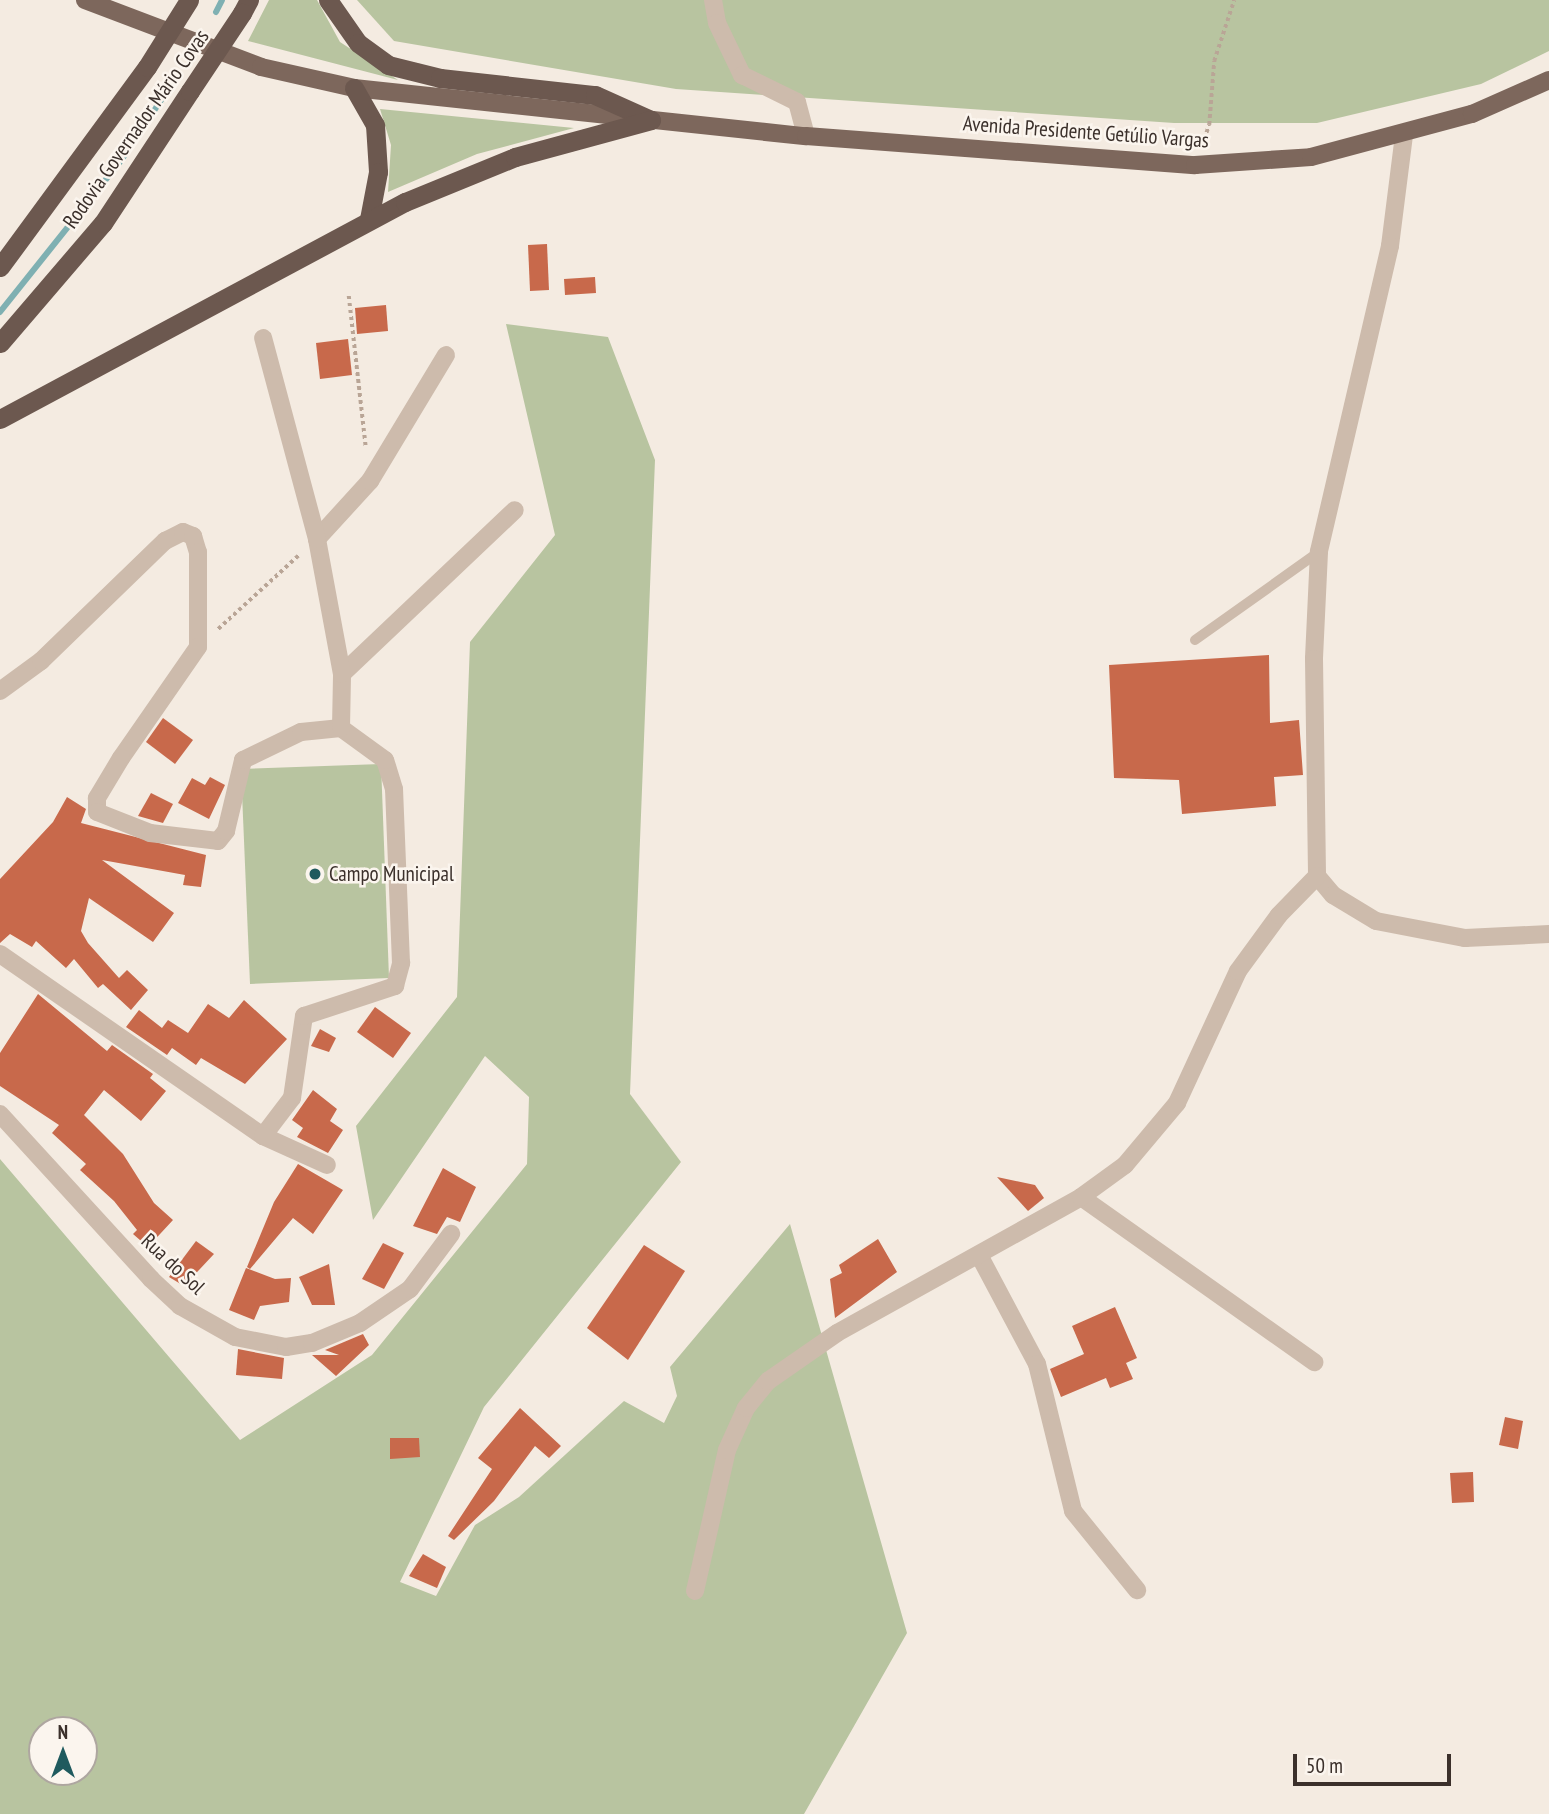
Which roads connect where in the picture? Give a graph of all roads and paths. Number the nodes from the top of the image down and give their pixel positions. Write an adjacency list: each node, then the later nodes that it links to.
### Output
1 (85, 0): 8 (main road, Avenida Presidente Getúlio Vargas)
2 (189, 0): 14 (highway, Rodovia Governador Mário Covas, bridge)
3 (328, 0): 9 (highway)
4 (713, 0): 11 (street)
5 (1234, 0): 12 (path)
6 (246, 7): 17 (highway, Rodovia Governador Mário Covas, bridge)
7 (1549, 80): 10 (main road, Avenida Presidente Getúlio Vargas)
8 (354, 89): 9 (main road, Avenida Presidente Getúlio Vargas); 13 (highway)
9 (651, 120): 11 (main road, Avenida Presidente Getúlio Vargas); 13 (highway)
10 (1404, 135): 12 (main road, Avenida Presidente Getúlio Vargas); 23 (street)
11 (806, 136): 12 (main road, Avenida Presidente Getúlio Vargas)
12 (1195, 164)
13 (369, 219): 19 (highway)
14 (0, 267)
15 (349, 296): 20 (path)
16 (263, 338): 22 (street)
17 (0, 343)
18 (446, 355): 20 (street)
19 (3, 421)
20 (370, 481): 22 (street)
21 (515, 510): 26 (street)
22 (317, 538): 25 (path); 26 (street)
23 (1320, 552): 24 (lane); 29 (street)
24 (1195, 640)
25 (198, 647): 27 (street); 28 (street)
26 (342, 674): 28 (street)
27 (0, 691)
28 (341, 728): 33 (street)
29 (1317, 876): 30 (street); 35 (street)
30 (1549, 934)
31 (0, 954): 33 (street)
32 (0, 1114): 36 (street, Rua do Sol)
33 (263, 1136): 34 (street)
34 (327, 1166)
35 (1082, 1197): 37 (street); 38 (street)
36 (451, 1234)
37 (979, 1255): 39 (street); 40 (street)
38 (1314, 1362)
39 (1137, 1590)
40 (695, 1591)

